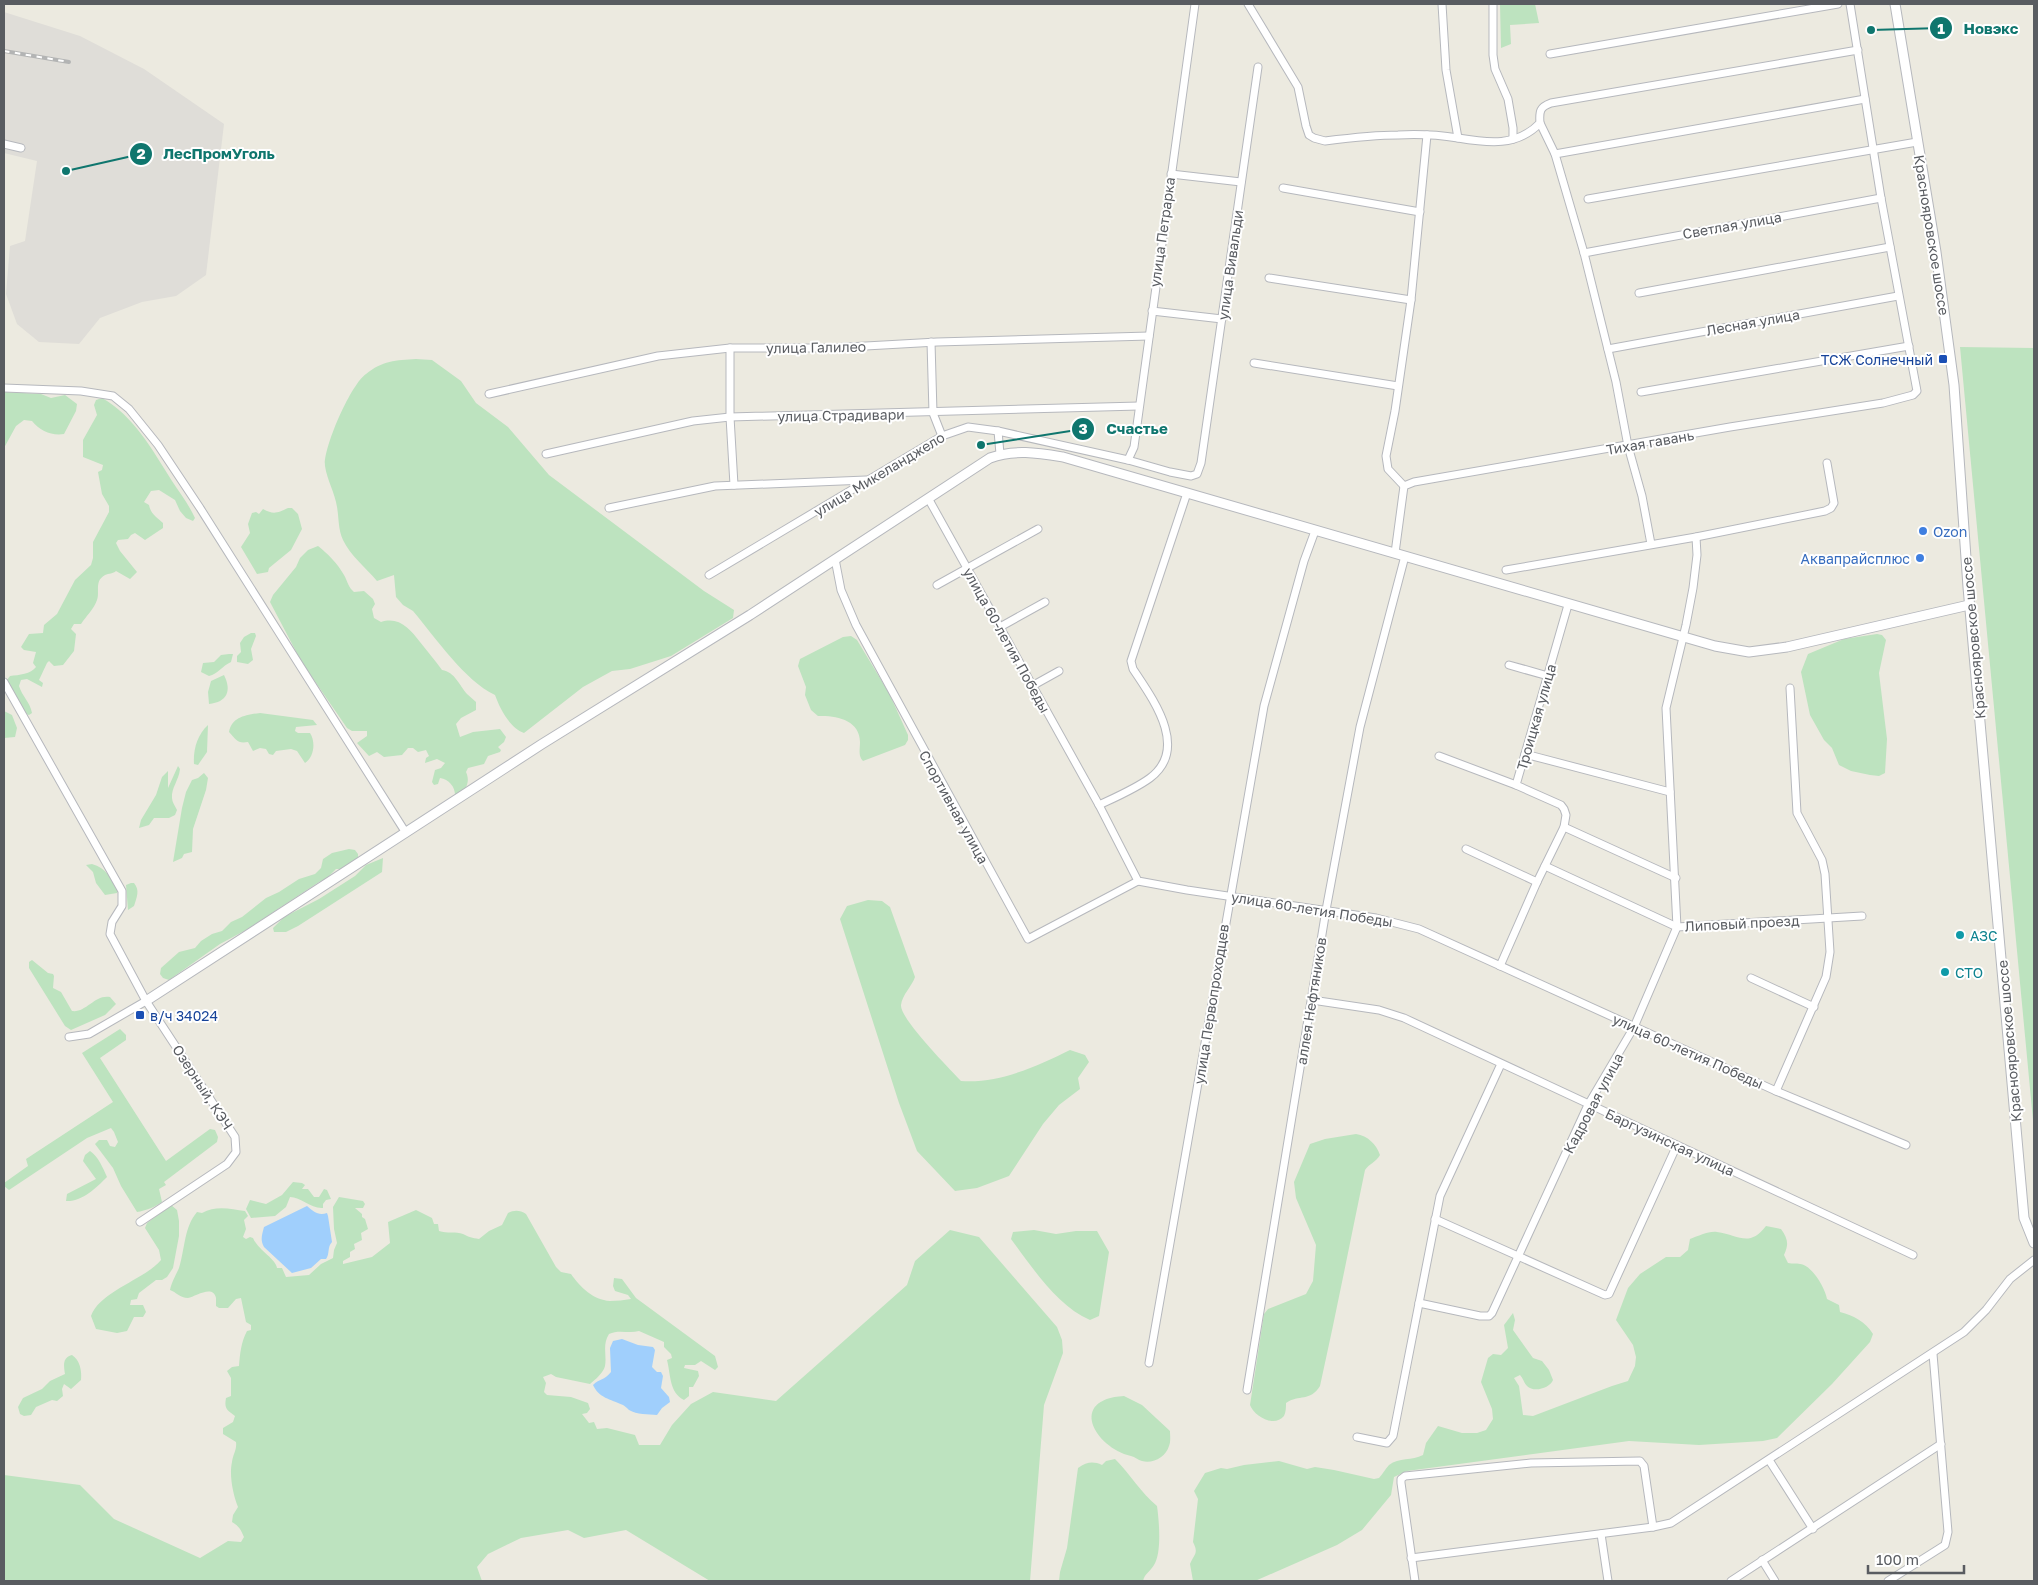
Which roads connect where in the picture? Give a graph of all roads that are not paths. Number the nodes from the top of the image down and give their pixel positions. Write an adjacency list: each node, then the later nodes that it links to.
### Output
1 (1195, 4): 21 (street, улица Петрарка)
2 (1248, 4): 13 (street)
3 (1442, 4): 14 (street)
4 (1493, 4): 15 (street)
5 (1838, 4): 9 (street)
6 (1850, 4): 8 (street, Тихая гавань)
7 (1896, 4): 16 (street, Краснояровское шоссе)
8 (1858, 50): 11 (street, Тихая гавань); 12 (street)
9 (1550, 54)
10 (1258, 67): 22 (street, улица Вивальди)
11 (1865, 99): 19 (street, Тихая гавань); 20 (street)
12 (1540, 123): 15 (street); 20 (street)
13 (1427, 136): 14 (street); 26 (street)
14 (1458, 138): 15 (street)
15 (1513, 139)
16 (1917, 142): 19 (street); 75 (street, Краснояровское шоссе)
17 (4, 144): 18 (street)
18 (21, 148)
19 (1874, 148): 24 (street, Тихая гавань); 25 (street)
20 (1555, 154): 28 (street)
21 (1171, 174): 22 (street); 33 (street, улица Петрарка)
22 (1242, 182): 34 (street, улица Вивальди)
23 (1283, 188): 26 (street)
24 (1881, 198): 27 (street, Тихая гавань); 28 (street, Светлая улица)
25 (1588, 199)
26 (1420, 212): 32 (street)
27 (1890, 247): 30 (street); 31 (street, Тихая гавань)
28 (1584, 253): 39 (street)
29 (1269, 278): 32 (street)
30 (1639, 293)
31 (1898, 296): 37 (street, Тихая гавань); 39 (street, Лесная улица)
32 (1411, 300): 41 (street)
33 (1152, 311): 34 (street); 35 (street, улица Петрарка)
34 (1222, 319): 54 (street, улица Вивальди)
35 (1148, 336): 36 (street, улица Галилео); 45 (street, улица Петрарка)
36 (931, 342): 38 (street, улица Галилео); 46 (street)
37 (1909, 346): 43 (street); 50 (street, Тихая гавань)
38 (730, 348): 44 (street, улица Галилео); 47 (street)
39 (1608, 349): 50 (street)
40 (1254, 363): 41 (street)
41 (1398, 386): 58 (street)
42 (4, 388): 90 (street)
43 (1641, 392)
44 (489, 394)
45 (1139, 406): 46 (street, улица Страдивари); 53 (street, улица Петрарка)
46 (933, 413): 47 (street, улица Страдивари); 49 (street)
47 (730, 418): 51 (street, улица Страдивари); 57 (street)
48 (998, 431): 49 (street, улица Микеланджело); 52 (street); 53 (street, улица Микеланджело)
49 (942, 436): 56 (street, улица Микеланджело)
50 (1628, 446): 58 (street, Тихая гавань); 65 (street)
51 (546, 454)
52 (1000, 454): 59 (street); 60 (street)
53 (1128, 460): 54 (street, улица Микеланджело)
54 (1201, 463)
55 (1828, 463): 64 (street)
56 (866, 480): 57 (street); 71 (street, улица Микеланджело)
57 (734, 485): 61 (street)
58 (1404, 486): 66 (street)
59 (1187, 493): 63 (street); 88 (street)
60 (928, 498): 68 (street); 69 (street, улица 60-летия Победы)
61 (608, 508)
62 (1038, 529): 69 (street)
63 (1315, 531): 66 (street); 96 (street, улица Первопроходцев)
64 (1696, 537): 65 (street); 77 (street, Кадровая улица)
65 (1651, 544): 70 (street)
66 (1395, 553): 67 (street)
67 (1406, 556): 74 (street); 97 (street, аллея Нефтяников)
68 (835, 559): 90 (street); 94 (street, Спортивная улица)
69 (966, 569): 72 (street); 76 (street, улица 60-летия Победы)
70 (1506, 570)
71 (709, 574)
72 (937, 584)
73 (1045, 602): 76 (street)
74 (1568, 605): 77 (street); 80 (street, Троицкая улица)
75 (1969, 605): 77 (street); 115 (street, Краснояровское шоссе)
76 (1000, 627): 82 (street, улица 60-летия Победы)
77 (1683, 636): 87 (street, Кадровая улица)
78 (1509, 665): 80 (street)
79 (1059, 671): 82 (street)
80 (1548, 676): 84 (street, Троицкая улица)
81 (4, 682): 104 (street, Озерный, КЭЧ)
82 (1032, 686): 88 (street, улица 60-летия Победы)
83 (1790, 688): 99 (street)
84 (1525, 754): 86 (street, Троицкая улица); 87 (street)
85 (1439, 756): 86 (street)
86 (1516, 785): 89 (street, Троицкая улица)
87 (1670, 792): 93 (street, Кадровая улица)
88 (1099, 805): 94 (street, улица 60-летия Победы)
89 (1564, 827): 92 (street); 93 (street)
90 (406, 833): 104 (street)
91 (1466, 849): 95 (street)
92 (1545, 866): 95 (street); 100 (street, Липовый проезд)
93 (1676, 878): 100 (street, Кадровая улица)
94 (1138, 881): 96 (street, улица 60-летия Победы)
95 (1537, 882): 101 (street)
96 (1229, 896): 97 (street, улица 60-летия Победы); 121 (street, улица Первопроходцев)
97 (1326, 910): 101 (street, улица 60-летия Победы); 103 (street, аллея Нефтяников)
98 (1862, 916): 99 (street, Липовый проезд)
99 (1828, 918): 100 (street, Липовый проезд); 105 (street)
100 (1677, 927): 106 (street, Кадровая улица)
101 (1500, 966): 106 (street, улица 60-летия Победы)
102 (1751, 978): 105 (street)
103 (1312, 1000): 108 (street, Баргузинская улица); 122 (street, аллея Нефтяников)
104 (146, 1001): 107 (street); 114 (street, Озерный, КЭЧ)
105 (1814, 1007): 109 (street)
106 (1634, 1027): 109 (street, улица 60-летия Победы); 110 (street, Кадровая улица)
107 (68, 1037)
108 (1501, 1064): 110 (street, Баргузинская улица); 113 (street)
109 (1776, 1091): 112 (street, улица 60-летия Победы)
110 (1588, 1105): 111 (street, Баргузинская улица); 117 (street, Кадровая улица)
111 (1677, 1145): 116 (street, Баргузинская улица); 117 (street)
112 (1906, 1146)
113 (1435, 1219): 117 (street); 119 (street)
114 (140, 1222)
115 (2034, 1243)
116 (1913, 1255)
117 (1517, 1256): 119 (street, Кадровая улица)
118 (2034, 1260): 120 (street)
119 (1419, 1303): 123 (street)
120 (1933, 1354): 124 (street); 125 (street)
121 (1149, 1363)
122 (1247, 1390)
123 (1357, 1437)
124 (1941, 1444): 127 (street); 135 (street)
125 (1769, 1460): 126 (street); 127 (street)
126 (1652, 1528): 128 (street); 129 (street)
127 (1812, 1529): 130 (street)
128 (1601, 1534): 129 (street); 132 (street)
129 (1412, 1558): 131 (street)
130 (1762, 1560): 133 (street); 134 (street)
131 (1415, 1581)
132 (1608, 1581)
133 (1731, 1581)
134 (1775, 1581)
135 (1888, 1581)

